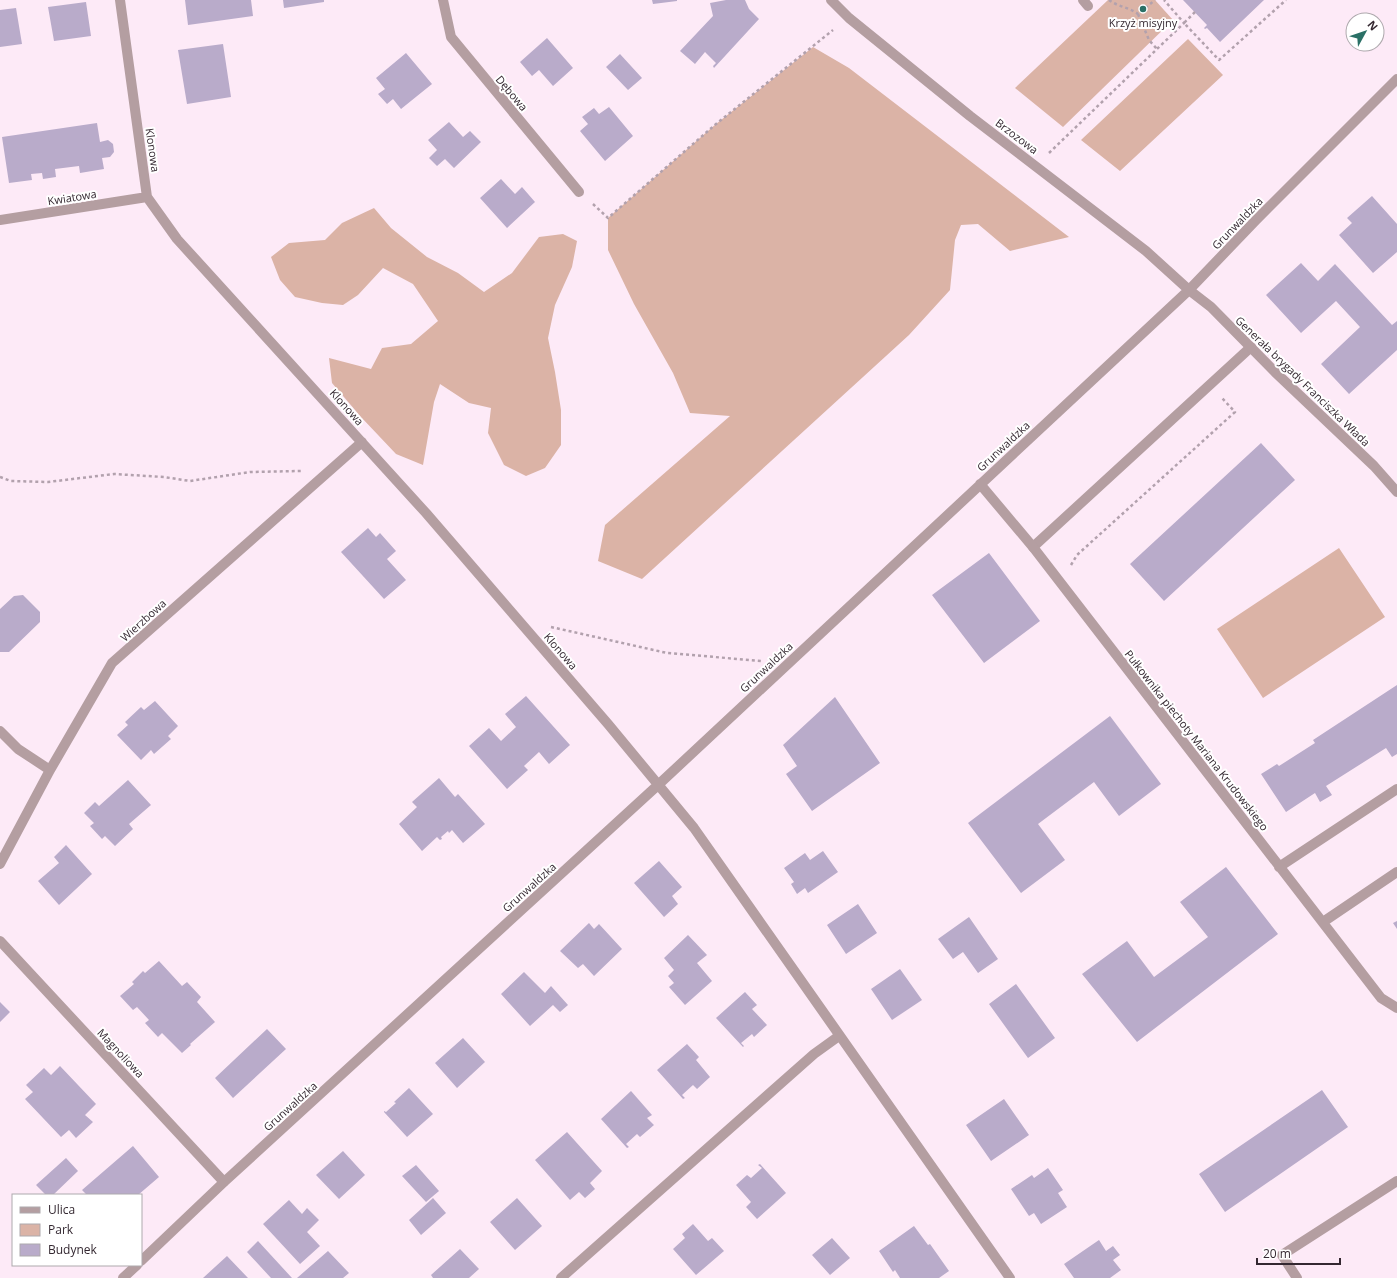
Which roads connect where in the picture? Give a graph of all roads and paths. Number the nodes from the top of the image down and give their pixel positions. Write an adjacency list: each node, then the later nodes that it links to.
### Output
1 (120, 0): 16 (street, Klonowa)
2 (443, 0): 15 (street, Dębowa)
3 (831, 0): 10 (street, Brzozowa)
4 (1109, 0): 9 (path)
5 (1155, 0): 9 (path)
6 (1164, 0): 11 (path)
7 (1286, 0): 11 (path)
8 (1195, 12): 11 (path)
9 (1138, 14): 12 (path)
10 (849, 18): 14 (street, Brzozowa); 15 (path)
11 (1184, 23): 12 (path)
12 (1157, 49): 14 (path)
13 (1397, 79): 18 (street, Grunwaldzka)
14 (1036, 166): 18 (street, Brzozowa)
15 (579, 192)
16 (147, 197): 17 (street, Kwiatowa); 21 (street, Klonowa)
17 (0, 220)
18 (1189, 290): 19 (street, Generała brygady Franciszka Włada); 24 (street, Grunwaldzka)
19 (1251, 347): 20 (street); 25 (street, Generała brygady Franciszka Włada)
20 (1211, 384): 26 (street); 27 (path)
21 (362, 442): 23 (street, Wierzbowa); 28 (street, Klonowa)
22 (0, 477): 23 (path)
23 (316, 482): 31 (street, Wierzbowa)
24 (980, 484): 26 (street, Pułkownika piechoty Mariana Krudowskiego); 29 (street, Grunwaldzka)
25 (1397, 492)
26 (1033, 547): 35 (street, Pułkownika piechoty Mariana Krudowskiego)
27 (1071, 566)
28 (529, 632): 29 (path); 32 (street, Klonowa)
29 (778, 673): 32 (street, Grunwaldzka)
30 (0, 731): 31 (street)
31 (50, 770): 34 (street, Wierzbowa)
32 (658, 785): 40 (street, Klonowa); 42 (street, Grunwaldzka)
33 (1397, 789): 35 (street)
34 (0, 864)
35 (1279, 867): 37 (street, Pułkownika piechoty Mariana Krudowskiego)
36 (1397, 872): 37 (street)
37 (1323, 922): 39 (street, Pułkownika piechoty Mariana Krudowskiego)
38 (0, 941): 42 (street, Magnoliowa)
39 (1397, 1008)
40 (839, 1036): 46 (street); 47 (street, Klonowa)
41 (1397, 1181): 48 (street)
42 (224, 1182): 43 (street, Grunwaldzka)
43 (142, 1260)
44 (136, 1266): 45 (street)
45 (123, 1278)
46 (560, 1278)
47 (1010, 1278)
48 (1297, 1278)

